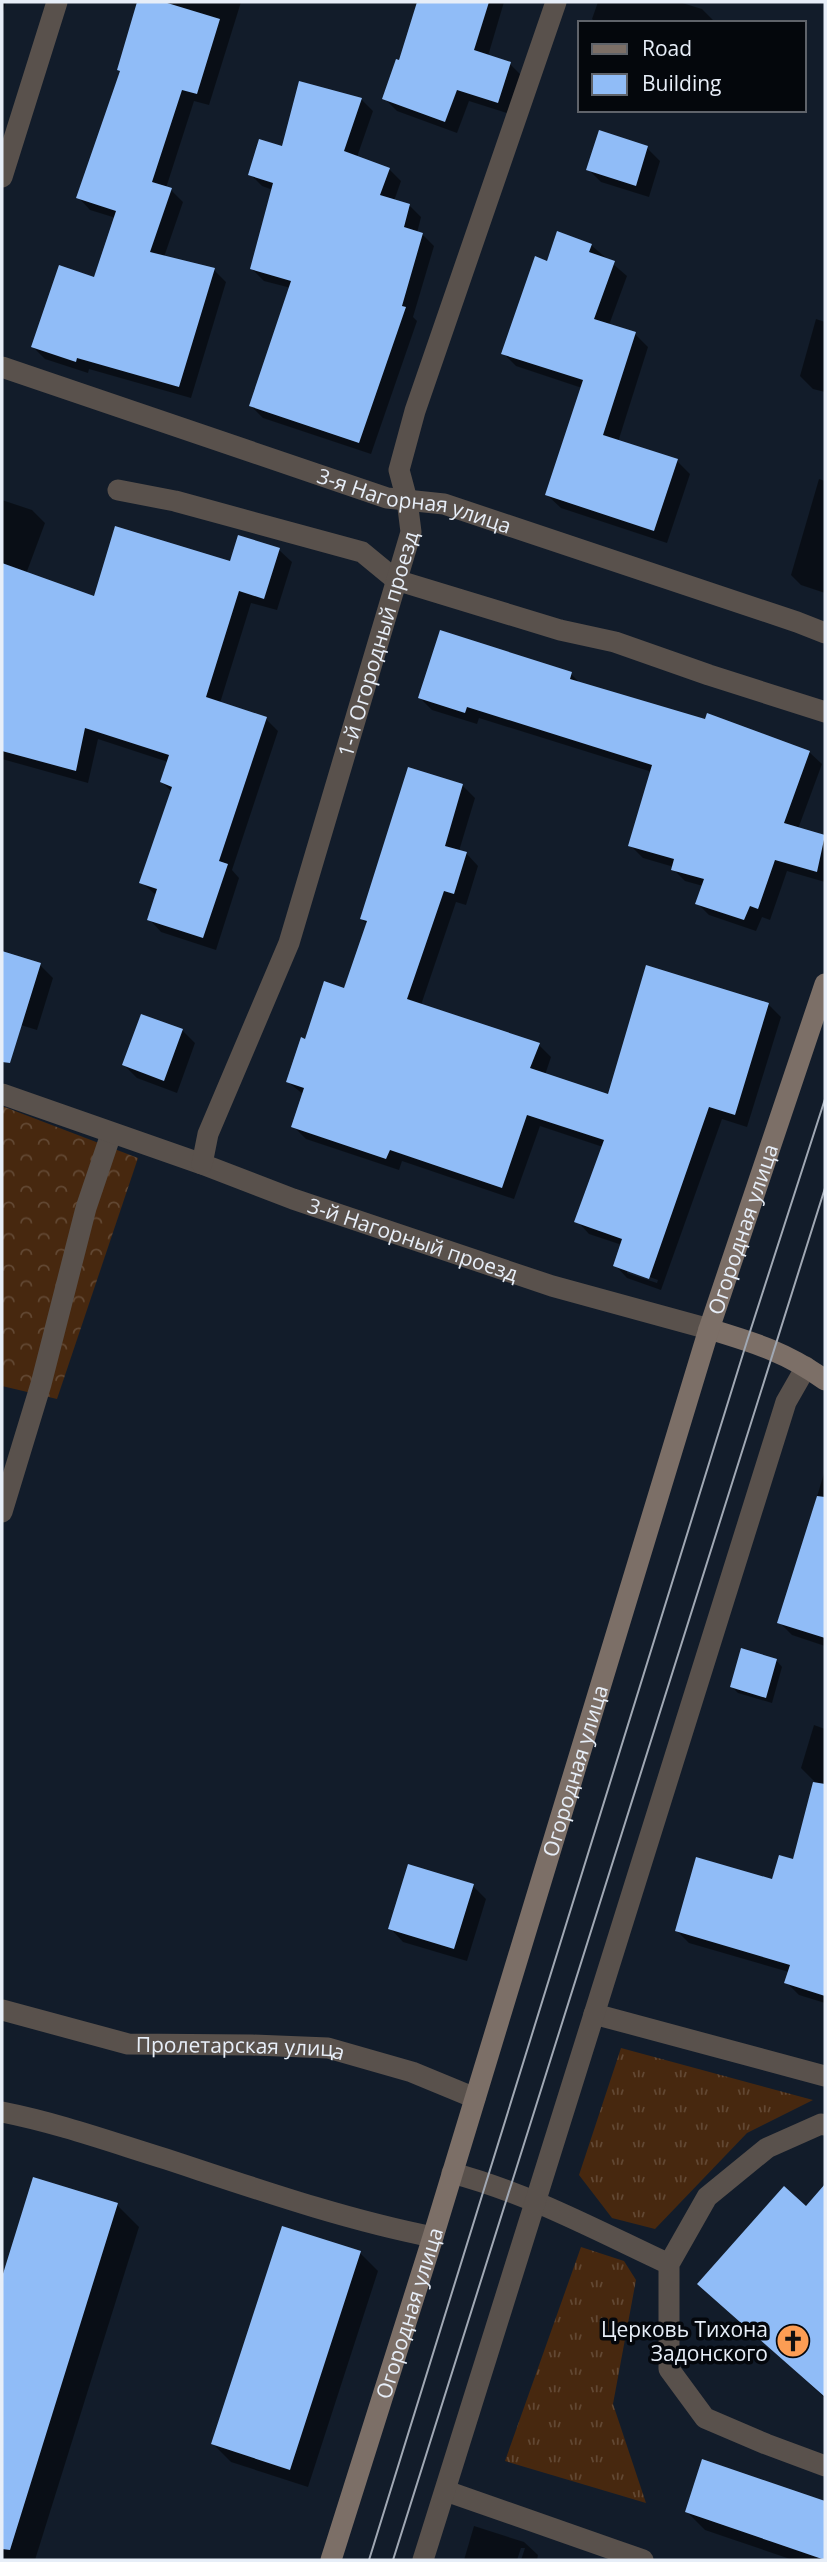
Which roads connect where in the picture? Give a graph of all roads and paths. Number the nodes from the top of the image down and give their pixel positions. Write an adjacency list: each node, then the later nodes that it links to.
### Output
1 (57, 2): 3 (street)
2 (556, 2): 6 (street, 1-й Огородный проезд)
3 (2, 177)
4 (2, 367): 6 (street, 3-я Нагорная улица)
5 (118, 490): 7 (street)
6 (407, 500): 7 (street, 1-й Огородный проезд); 8 (street, 3-я Нагорная улица)
7 (396, 580): 9 (street); 13 (street, 1-й Огородный проезд)
8 (825, 633)
9 (825, 712)
10 (825, 984): 14 (street, Огородная улица)
11 (2, 1094): 12 (street, 3-й Нагорный проезд)
12 (111, 1134): 13 (street, 3-й Нагорный проезд); 17 (street)
13 (202, 1164): 14 (street, 3-й Нагорный проезд)
14 (709, 1329): 15 (street, 3-й Нагорный проезд); 21 (street, Огородная улица)
15 (806, 1367): 16 (street, 3-й Нагорный проезд); 19 (street)
16 (825, 1380)
17 (2, 1513)
18 (2, 2010): 21 (street, Пролетарская улица)
19 (594, 2014): 20 (street); 25 (street)
20 (825, 2076)
21 (475, 2098): 24 (street, Огородная улица)
22 (2, 2112): 26 (street)
23 (825, 2125): 27 (street)
24 (452, 2174): 25 (street); 26 (street, Огородная улица)
25 (536, 2202): 27 (street); 29 (street)
26 (433, 2237): 30 (street, Огородная улица)
27 (669, 2264): 28 (street)
28 (825, 2466)
29 (446, 2491): 31 (street); 32 (street)
30 (331, 2560)
31 (423, 2560)
32 (643, 2560)

